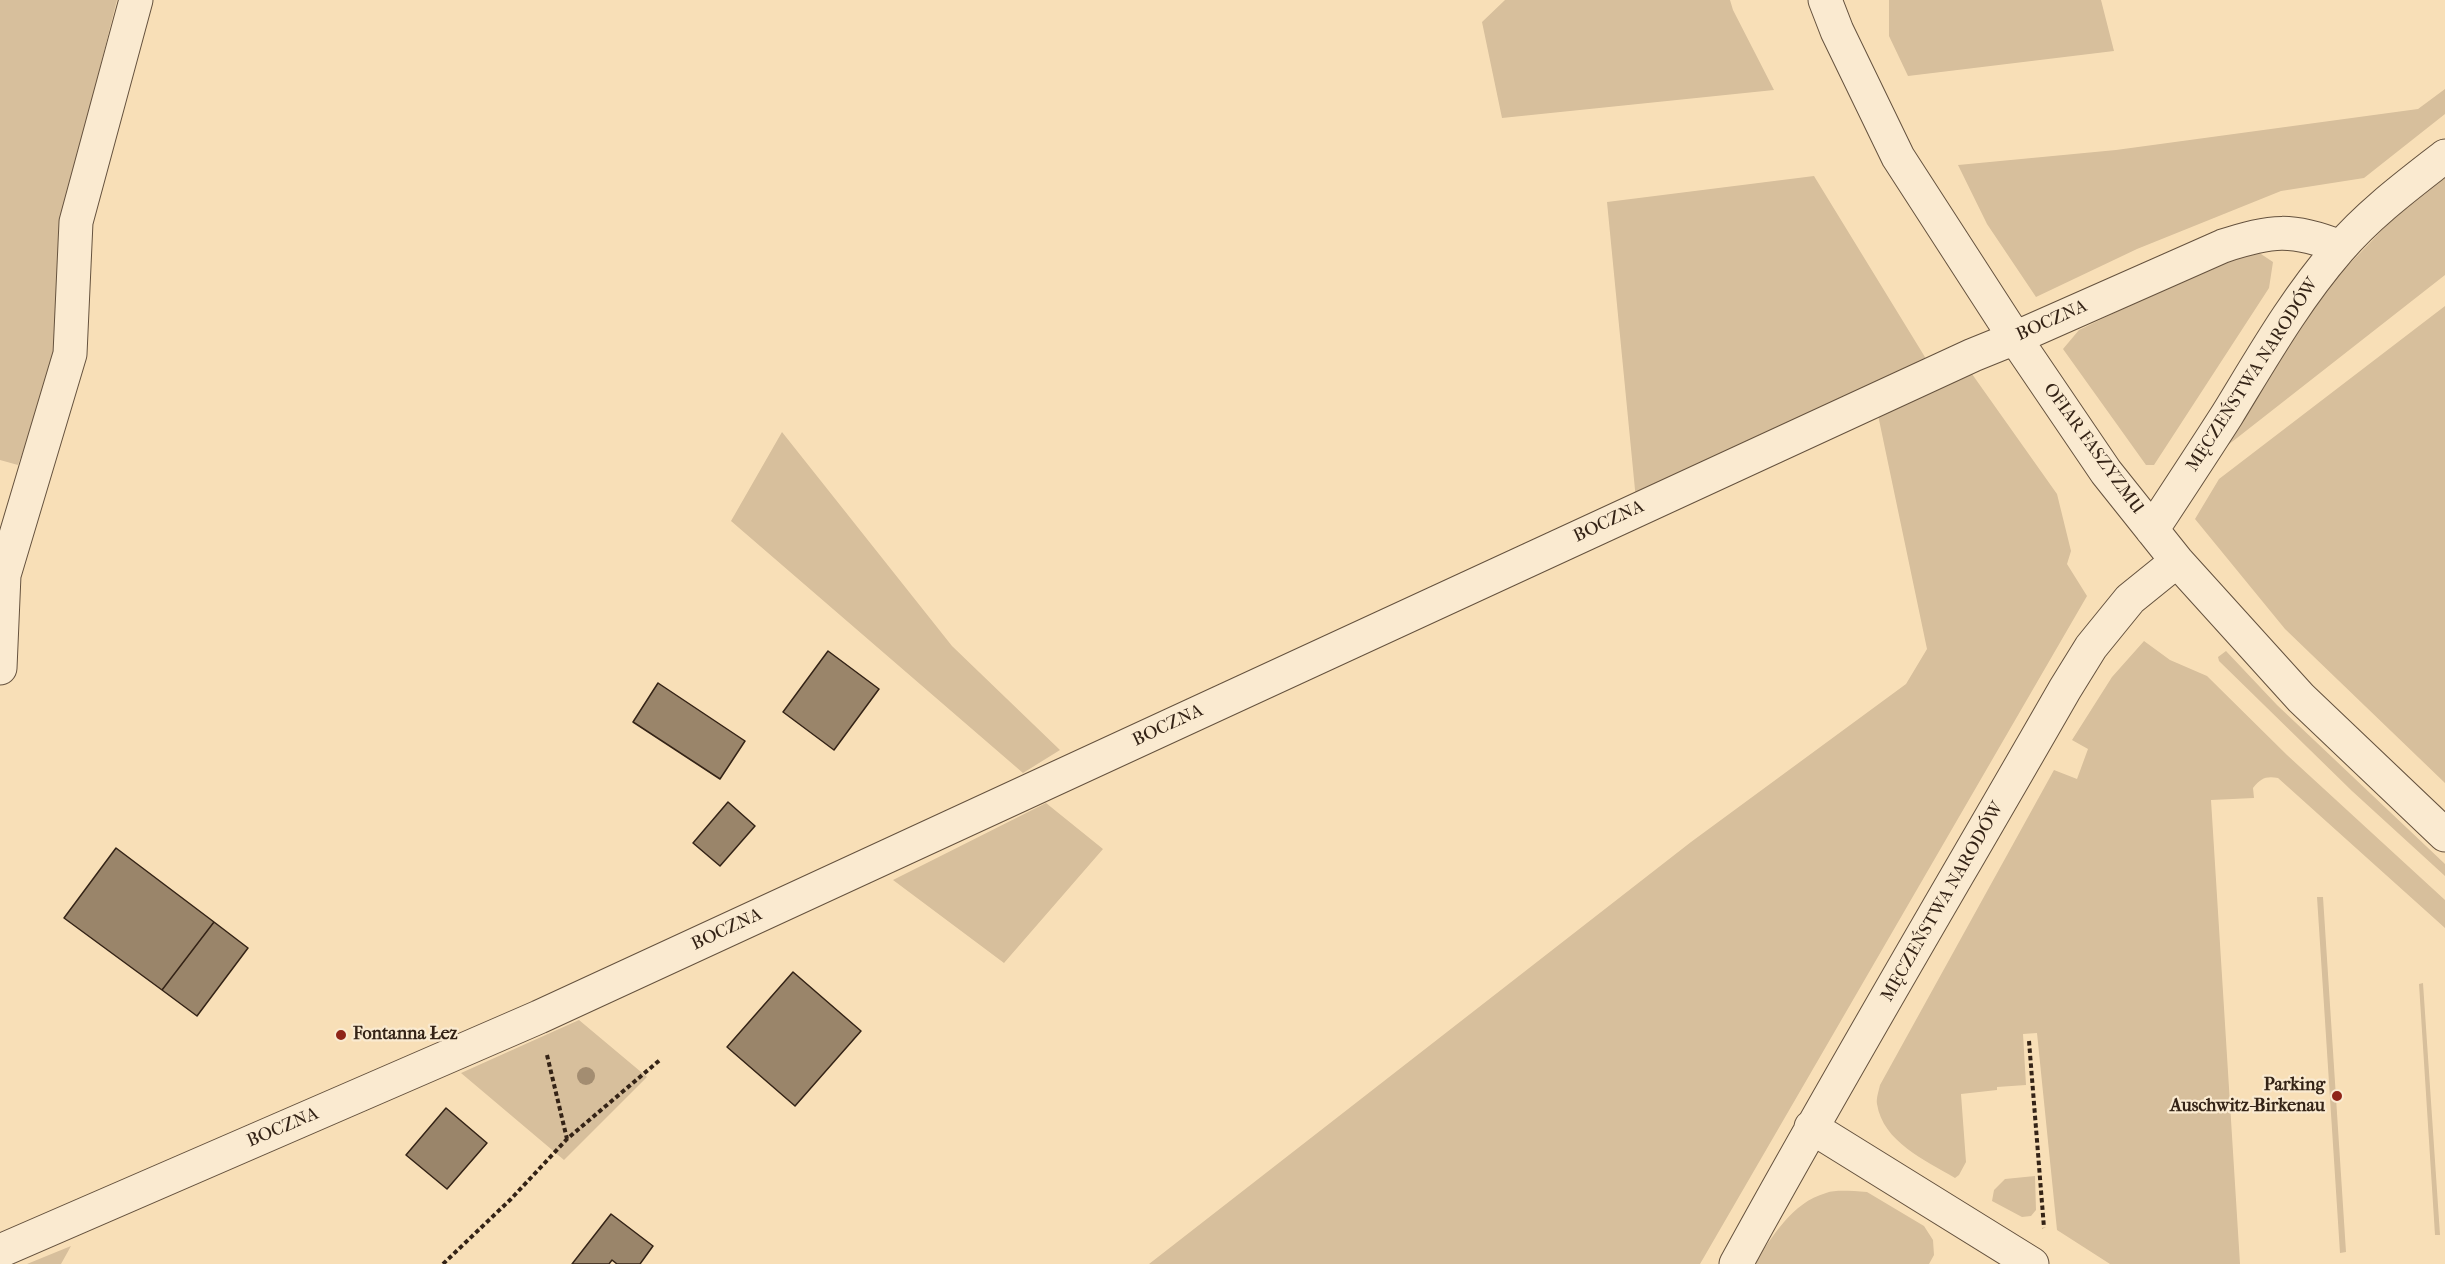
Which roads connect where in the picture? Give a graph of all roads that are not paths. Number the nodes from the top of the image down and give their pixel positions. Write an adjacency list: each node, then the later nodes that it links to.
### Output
1 (136, 0): 8 (street)
2 (1825, 0): 5 (street, OFIAR FASZYZMU)
3 (2445, 156): 4 (street, MĘCZEŃSTWA NARODÓW)
4 (2340, 247): 5 (street, BOCZNA); 6 (street, MĘCZEŃSTWA NARODÓW)
5 (2015, 338): 6 (street, OFIAR FASZYZMU); 11 (street, BOCZNA)
6 (2152, 530): 7 (street, OFIAR FASZYZMU)
7 (2177, 561): 9 (street, OFIAR FASZYZMU); 10 (street, MĘCZEŃSTWA NARODÓW)
8 (0, 668)
9 (2445, 835)
10 (1811, 1127): 12 (street); 13 (street, MĘCZEŃSTWA NARODÓW)
11 (0, 1251)
12 (2038, 1251)
13 (1736, 1264)

